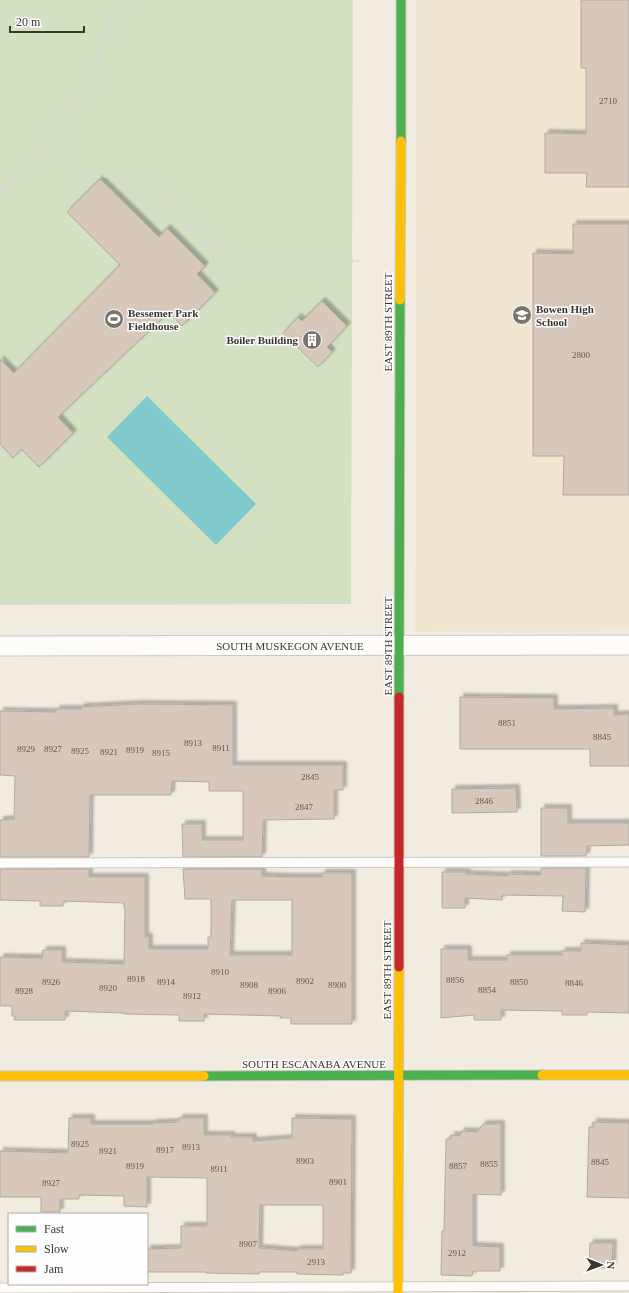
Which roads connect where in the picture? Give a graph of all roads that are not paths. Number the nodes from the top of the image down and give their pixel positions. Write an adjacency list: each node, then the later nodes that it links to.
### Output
1 (401, 0): 4 (street, EAST 89TH STREET)
2 (629, 645): 4 (street, SOUTH MUSKEGON AVENUE)
3 (0, 646): 4 (street, SOUTH MUSKEGON AVENUE)
4 (400, 646): 5 (street, EAST 89TH STREET)
5 (399, 862): 6 (lane); 7 (lane); 8 (street, EAST 89TH STREET)
6 (629, 862)
7 (0, 863)
8 (399, 1075): 9 (street, SOUTH ESCANABA AVENUE); 10 (street, SOUTH ESCANABA AVENUE); 13 (street, EAST 89TH STREET)
9 (629, 1075)
10 (0, 1076)
11 (629, 1286): 13 (lane)
12 (0, 1288): 13 (lane)
13 (398, 1290)

